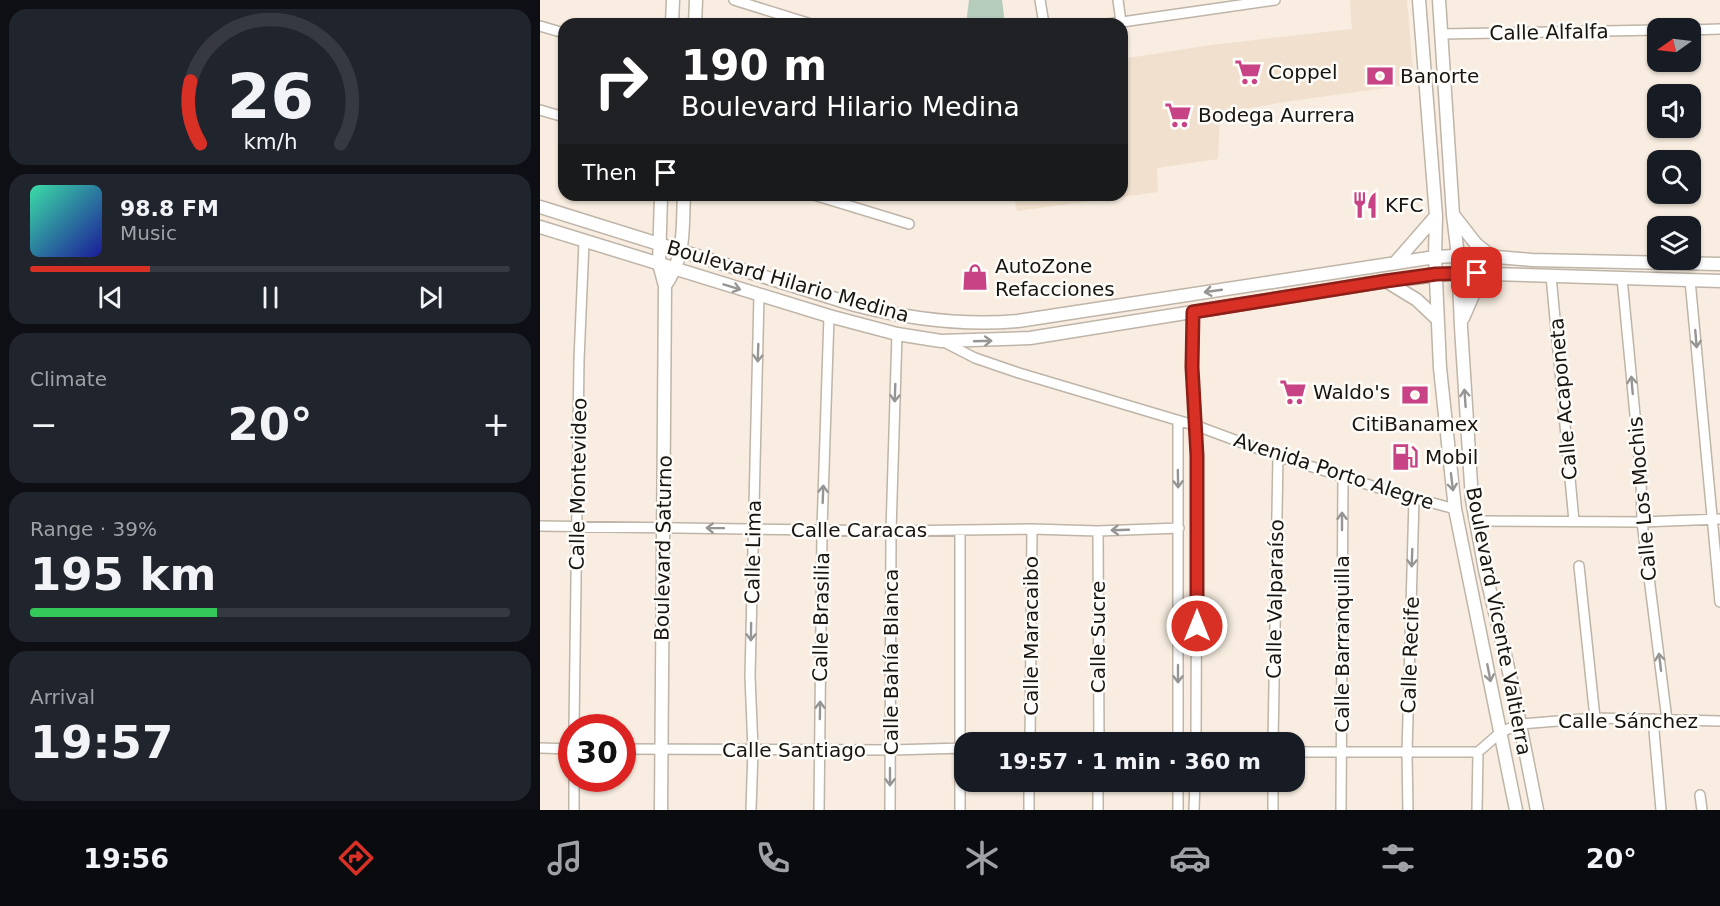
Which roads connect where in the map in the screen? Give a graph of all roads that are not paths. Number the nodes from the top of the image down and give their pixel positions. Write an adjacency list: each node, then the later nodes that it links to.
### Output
1 (673, 0): 11 (main road)
2 (696, 0): 12 (main road)
3 (734, 0): 13 (street)
4 (1040, 0): 14 (street)
5 (1118, 0): 15 (street)
6 (1195, 0): 10 (street)
7 (1275, 0): 10 (street)
8 (1419, 0): 30 (main road, Boulevard Vicente Valtierra)
9 (1439, 0): 22 (main road, Boulevard Vicente Valtierra)
10 (1196, 11): 16 (street)
11 (672, 18)
12 (695, 18)
13 (792, 18)
14 (1043, 18)
15 (1120, 18)
16 (1128, 21)
17 (540, 26): 21 (street)
18 (1720, 29): 20 (street)
19 (1647, 30): 22 (street, Calle Alfalfa)
20 (1701, 30)
21 (558, 31)
22 (1441, 34): 29 (main road, Boulevard Vicente Valtierra)
23 (540, 110): 24 (street)
24 (558, 115)
25 (661, 201): 34 (main road, Boulevard Saturno)
26 (684, 201): 35 (main road)
27 (834, 201): 31 (street)
28 (540, 207): 34 (main road, Boulevard Hilario Medina)
29 (1453, 215): 36 (main road, Boulevard Vicente Valtierra); 37 (main road)
30 (1436, 216): 38 (main road, Boulevard Vicente Valtierra); 39 (main road)
31 (909, 224)
32 (540, 227): 33 (main road, Boulevard Hilario Medina)
33 (584, 242): 40 (main road, Boulevard Hilario Medina); 70 (street, Calle Montevideo)
34 (659, 244): 35 (main road, Boulevard Hilario Medina); 40 (main road, Boulevard Saturno)
35 (681, 251): 39 (main road, Boulevard Hilario Medina, one-way to 35); 42 (main road)
36 (1458, 255): 37 (main road, Boulevard Hilario Medina); 38 (main road, Boulevard Hilario Medina); 43 (main road, Boulevard Vicente Valtierra)
37 (1491, 256): 41 (main road, Boulevard Hilario Medina)
38 (1435, 257): 39 (main road, Boulevard Hilario Medina); 44 (main road, Boulevard Vicente Valtierra)
39 (1395, 263)
40 (659, 264): 42 (main road, Boulevard Hilario Medina); 51 (main road, Boulevard Saturno)
41 (1720, 264)
42 (676, 269): 51 (main road); 52 (main road, Boulevard Hilario Medina, one-way to 52)
43 (1458, 273): 44 (main road, Boulevard Hilario Medina); 45 (main road, Boulevard Hilario Medina); 56 (main road, Boulevard Vicente Valtierra)
44 (1436, 274): 49 (main road, Boulevard Hilario Medina); 55 (main road, Boulevard Vicente Valtierra)
45 (1496, 274): 46 (main road, Boulevard Hilario Medina); 56 (main road)
46 (1551, 276): 47 (main road, Boulevard Hilario Medina); 67 (street, Calle Acaponeta)
47 (1622, 278): 48 (main road, Boulevard Hilario Medina); 68 (street, Calle Los Mochis, one-way to 47)
48 (1690, 280): 50 (main road, Boulevard Hilario Medina); 65 (street, one-way to 65)
49 (1386, 281): 53 (main road, Boulevard Hilario Medina); 55 (main road)
50 (1720, 281)
51 (665, 286): 71 (main road, Boulevard Saturno)
52 (759, 295): 54 (main road, Boulevard Hilario Medina); 73 (street, Calle Lima, one-way to 73)
53 (1193, 312): 58 (main road, Boulevard Hilario Medina, one-way to 53); 60 (street)
54 (829, 316): 57 (main road, Boulevard Hilario Medina); 74 (street, Calle Brasilia, one-way to 54)
55 (1437, 319): 64 (main road, Boulevard Vicente Valtierra, one-way to 64)
56 (1461, 327): 66 (main road, Boulevard Vicente Valtierra, one-way to 56)
57 (897, 334): 58 (main road, Boulevard Hilario Medina); 77 (street, Calle Bahía Blanca, one-way to 77)
58 (941, 341): 59 (street, Avenida Porto Alegre)
59 (1178, 421): 60 (street, Avenida Porto Alegre); 72 (street, one-way to 72)
60 (1197, 426): 61 (street, Avenida Porto Alegre); 91 (street)
61 (1278, 456): 62 (street, Avenida Porto Alegre); 92 (street, Calle Valparaíso)
62 (1343, 477): 63 (street, Avenida Porto Alegre); 103 (street, Calle Barranquilla, one-way to 62)
63 (1414, 499): 64 (street, Avenida Porto Alegre); 105 (street, Calle Recife, one-way to 105)
64 (1455, 509): 93 (main road, Boulevard Vicente Valtierra, one-way to 93)
65 (1716, 519): 68 (street); 80 (street)
66 (1476, 521): 67 (street); 86 (main road, Boulevard Vicente Valtierra)
67 (1574, 521): 68 (street)
68 (1642, 522): 84 (street, Calle Los Mochis, one-way to 68)
69 (540, 526): 70 (street, Calle Caracas)
70 (577, 526): 71 (street, Calle Caracas); 81 (street, Calle Montevideo)
71 (664, 527): 73 (street, Calle Caracas, one-way to 71); 95 (main road, Boulevard Saturno)
72 (1179, 528): 78 (street, Calle Caracas, one-way to 78); 90 (street, one-way to 90)
73 (753, 529): 74 (street, Calle Caracas); 99 (street, Calle Lima, one-way to 99)
74 (822, 529): 77 (street, Calle Caracas); 100 (street, Calle Brasilia, one-way to 74)
75 (1032, 529): 76 (street, Calle Caracas); 78 (street, Calle Caracas); 88 (street, Calle Maracaibo)
76 (960, 530): 77 (street, Calle Caracas); 87 (street)
77 (891, 531): 101 (street, Calle Bahía Blanca)
78 (1098, 531): 89 (street, Calle Sucre)
79 (1579, 566): 82 (street)
80 (1720, 602)
81 (574, 714)
82 (1595, 718): 83 (street, Calle Sánchez); 86 (street, Calle Sánchez)
83 (1653, 719): 84 (street, Calle Sánchez); 130 (street)
84 (1667, 720): 85 (street, Calle Sánchez)
85 (1720, 721)
86 (1520, 724): 93 (street, Calle Sánchez); 129 (main road, Boulevard Vicente Valtierra)
87 (962, 732)
88 (1030, 732)
89 (1099, 732)
90 (1178, 732)
91 (1196, 732)
92 (1273, 732)
93 (1501, 732): 104 (street); 128 (main road, Boulevard Vicente Valtierra)
94 (540, 748): 97 (street)
95 (662, 748): 98 (street, Calle Santiago); 99 (street, Calle Santiago); 115 (main road, Boulevard Saturno)
96 (954, 748): 101 (street, Calle Santiago)
97 (558, 749)
98 (636, 749)
99 (753, 750): 100 (street, Calle Santiago); 116 (street, Calle Lima)
100 (819, 750): 101 (street, Calle Santiago); 117 (street, Calle Brasilia)
101 (891, 750): 118 (street, Calle Bahía Blanca, one-way to 118)
102 (1305, 752): 103 (street)
103 (1341, 752): 105 (street); 125 (street, Calle Barranquilla)
104 (1478, 752): 105 (street); 127 (street)
105 (1407, 753): 126 (street, Calle Recife)
106 (574, 792): 114 (street)
107 (961, 792): 119 (street)
108 (1029, 792): 120 (street)
109 (1098, 792): 121 (street)
110 (1178, 792): 122 (street)
111 (1195, 792): 123 (street)
112 (1273, 792): 124 (street)
113 (1700, 795): 131 (street)
114 (574, 810)
115 (661, 810)
116 (751, 810)
117 (819, 810)
118 (890, 810)
119 (960, 810)
120 (1029, 810)
121 (1098, 810)
122 (1178, 810)
123 (1194, 810)
124 (1273, 810)
125 (1341, 810)
126 (1408, 810)
127 (1477, 810)
128 (1516, 810)
129 (1537, 810)
130 (1661, 810)
131 (1702, 810)

